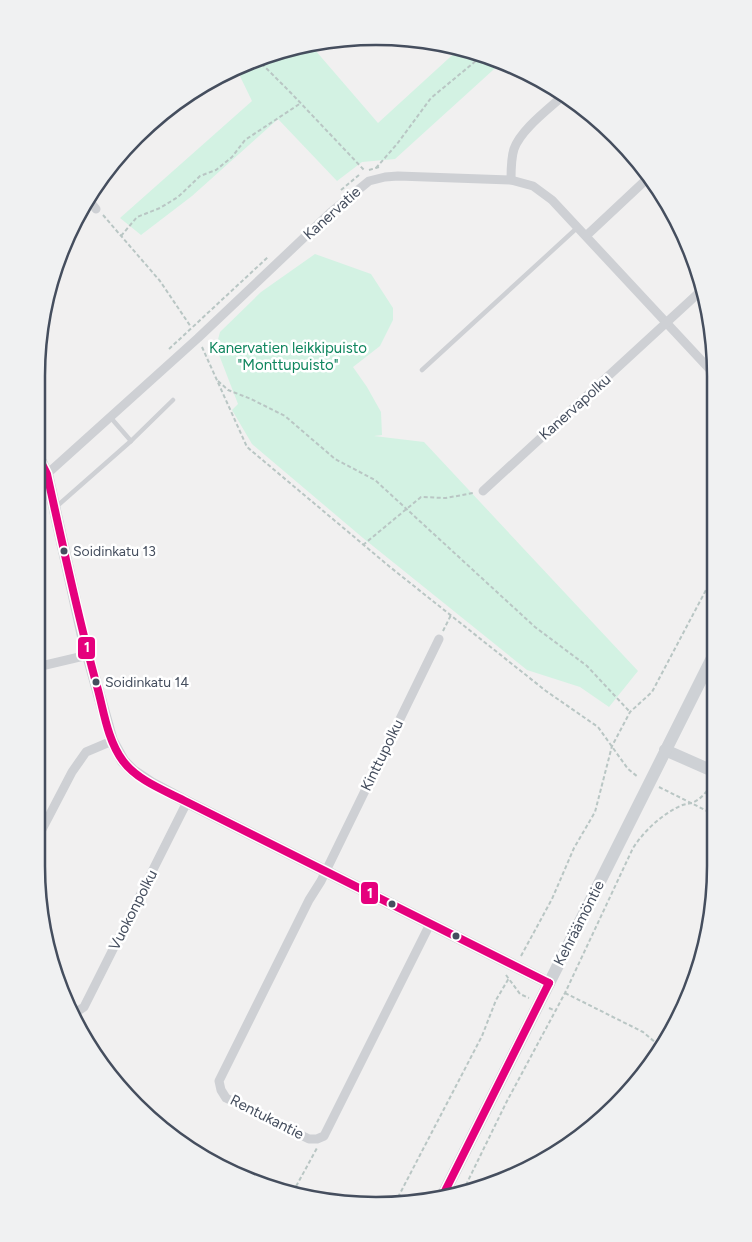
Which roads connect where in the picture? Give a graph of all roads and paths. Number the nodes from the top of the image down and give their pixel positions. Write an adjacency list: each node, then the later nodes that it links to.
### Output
1 (477, 61): 6 (path)
2 (263, 65): 4 (path)
3 (559, 100): 8 (street)
4 (301, 103): 7 (path); 14 (path)
5 (384, 166): 6 (path)
6 (376, 168): 7 (path)
7 (365, 171): 10 (path)
8 (511, 180): 13 (street, Kanervatie); 20 (street, Kanervatie)
9 (644, 182): 15 (street)
10 (339, 192)
11 (93, 205): 12 (street)
12 (96, 209): 14 (path)
13 (578, 227): 15 (street, Kanervatie); 23 (lane)
14 (121, 236): 19 (path)
15 (586, 236): 18 (street, Kanervatie)
16 (274, 251): 19 (path)
17 (697, 294): 18 (street, Kanervapolku)
18 (666, 323): 22 (street, Kanervatie); 30 (street, Kanervapolku)
19 (192, 328): 20 (path); 21 (path)
20 (198, 338): 24 (path); 26 (street, Kanervatie)
21 (163, 355)
22 (707, 366)
23 (422, 370)
24 (216, 380): 32 (path); 33 (path)
25 (173, 400): 27 (lane)
26 (111, 418): 27 (lane); 29 (street, Kanervatie)
27 (131, 441): 31 (lane)
28 (45, 470): 29 (street)
29 (47, 474): 31 (street)
30 (483, 491): 32 (path)
31 (54, 509): 37 (street)
32 (406, 509): 33 (path); 40 (path)
33 (363, 545): 35 (path)
34 (707, 588): 40 (path)
35 (451, 615): 36 (path); 42 (path)
36 (439, 639): 52 (street, Kinttupolku)
37 (88, 655): 38 (street); 41 (street)
38 (45, 665)
39 (707, 668): 43 (street, Kehräämöntie)
40 (630, 712): 42 (path)
41 (112, 741): 48 (street); 51 (street)
42 (612, 746): 45 (path); 55 (path)
43 (665, 750): 44 (street); 56 (street, Kehräämöntie)
44 (707, 768)
45 (638, 777)
46 (659, 787): 49 (path)
47 (707, 792): 49 (path)
48 (187, 802): 52 (street); 59 (street, Vuokonpolku)
49 (692, 803): 50 (path); 57 (path)
50 (707, 811)
51 (45, 824)
52 (325, 871): 53 (street); 62 (street, Rentukantie)
53 (430, 924): 55 (street); 62 (street, Rentukantie)
54 (503, 971): 55 (path)
55 (512, 972): 56 (street); 58 (path); 66 (path)
56 (549, 983): 58 (street, Kehräämöntie)
57 (565, 993): 60 (path); 61 (path)
58 (539, 1003): 60 (path); 65 (street, Kehräämöntie)
59 (79, 1011)
60 (556, 1011): 63 (path)
61 (656, 1043)
62 (324, 1136): 64 (path)
63 (466, 1185)
64 (296, 1187)
65 (446, 1190)
66 (399, 1196)

